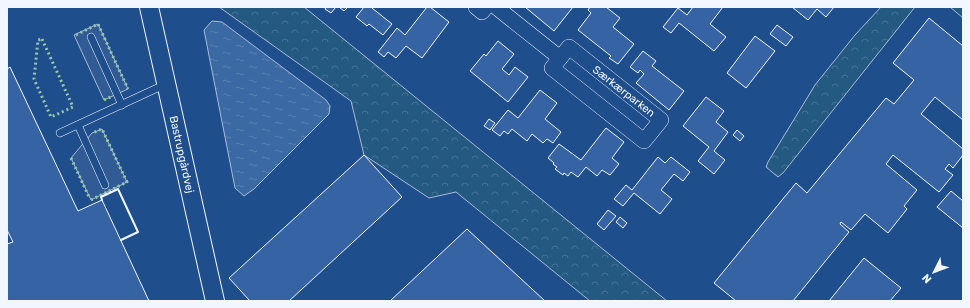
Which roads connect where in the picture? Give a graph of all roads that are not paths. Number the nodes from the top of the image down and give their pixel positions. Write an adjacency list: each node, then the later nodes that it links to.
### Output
1 (149, 7): 7 (street, Bastrupgårdvej)
2 (476, 7): 3 (street)
3 (486, 7)
4 (496, 7): 6 (street)
5 (91, 36): 8 (lane)
6 (560, 58): 6 (street, Særkærparken)
7 (166, 84): 8 (lane); 12 (street, Bastrupgårdvej)
8 (122, 105): 9 (lane)
9 (78, 125): 10 (lane); 11 (lane)
10 (60, 133)
11 (105, 185)
12 (215, 301)

